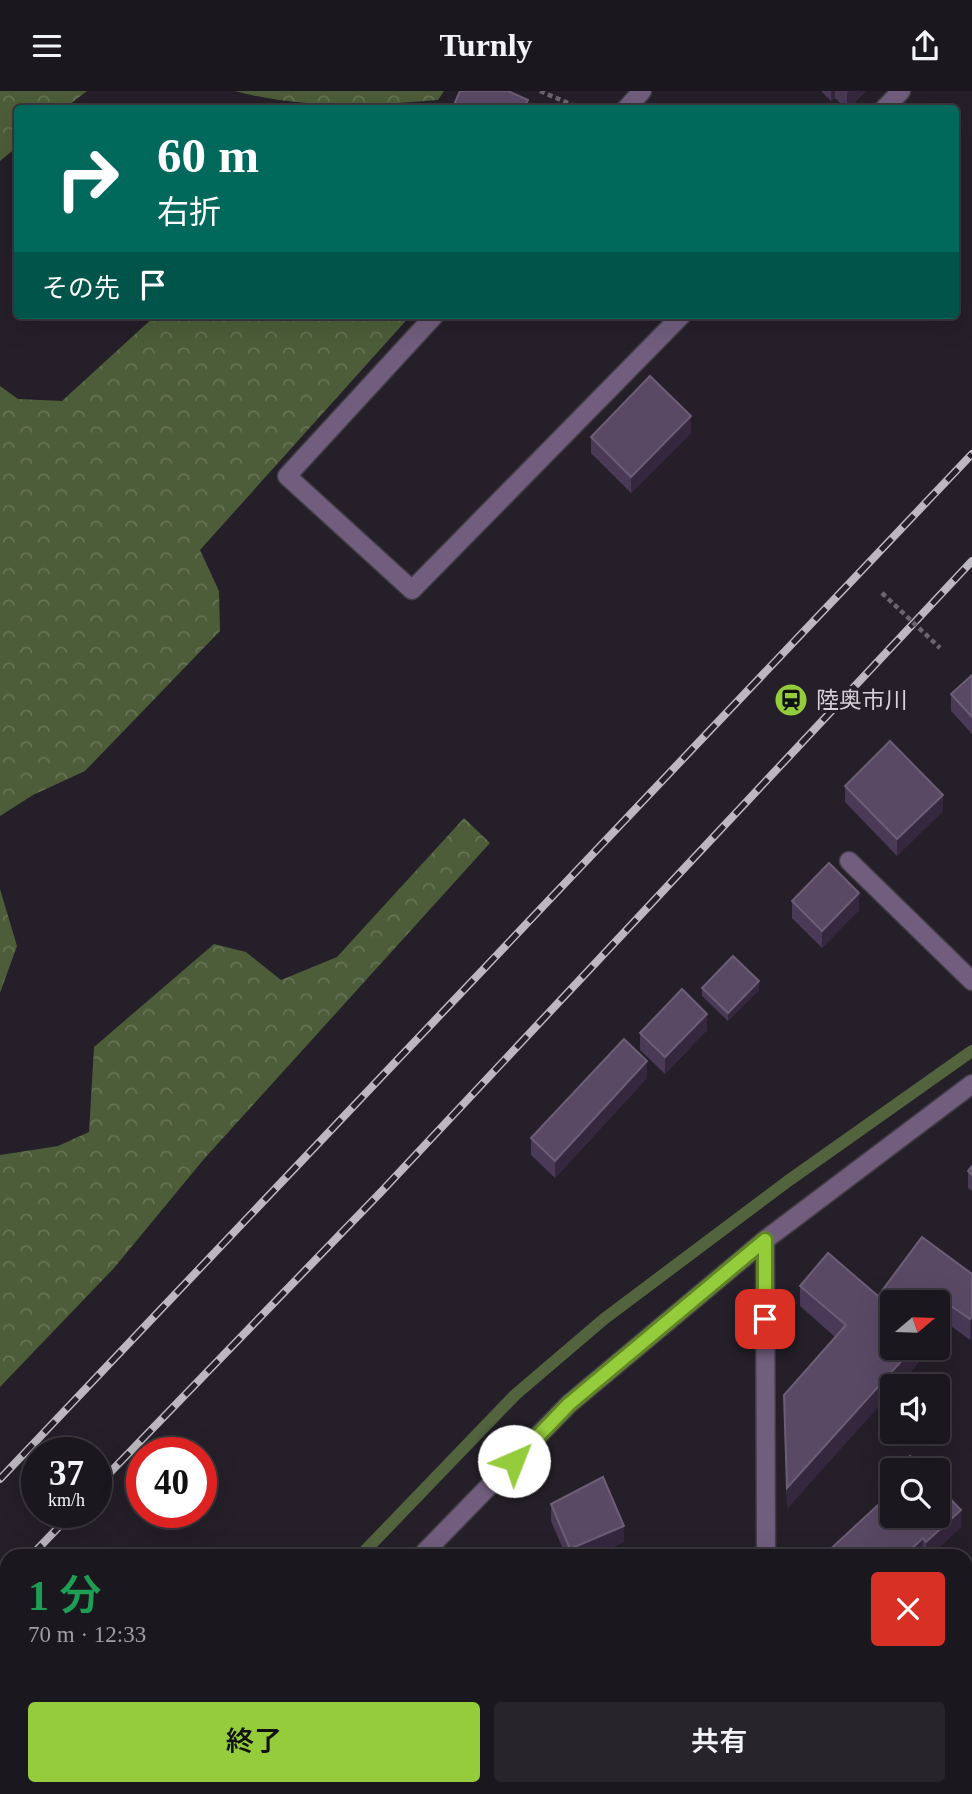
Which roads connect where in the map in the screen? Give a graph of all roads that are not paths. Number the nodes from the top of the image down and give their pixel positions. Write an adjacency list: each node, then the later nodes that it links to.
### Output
1 (642, 91): 3 (street)
2 (901, 91): 4 (street)
3 (630, 105)
4 (888, 105)
5 (431, 319): 6 (street)
6 (677, 319)
7 (849, 861): 8 (street)
8 (972, 981)
9 (972, 1084): 10 (street)
10 (765, 1240): 11 (street); 12 (street)
11 (428, 1549)
12 (766, 1549)

